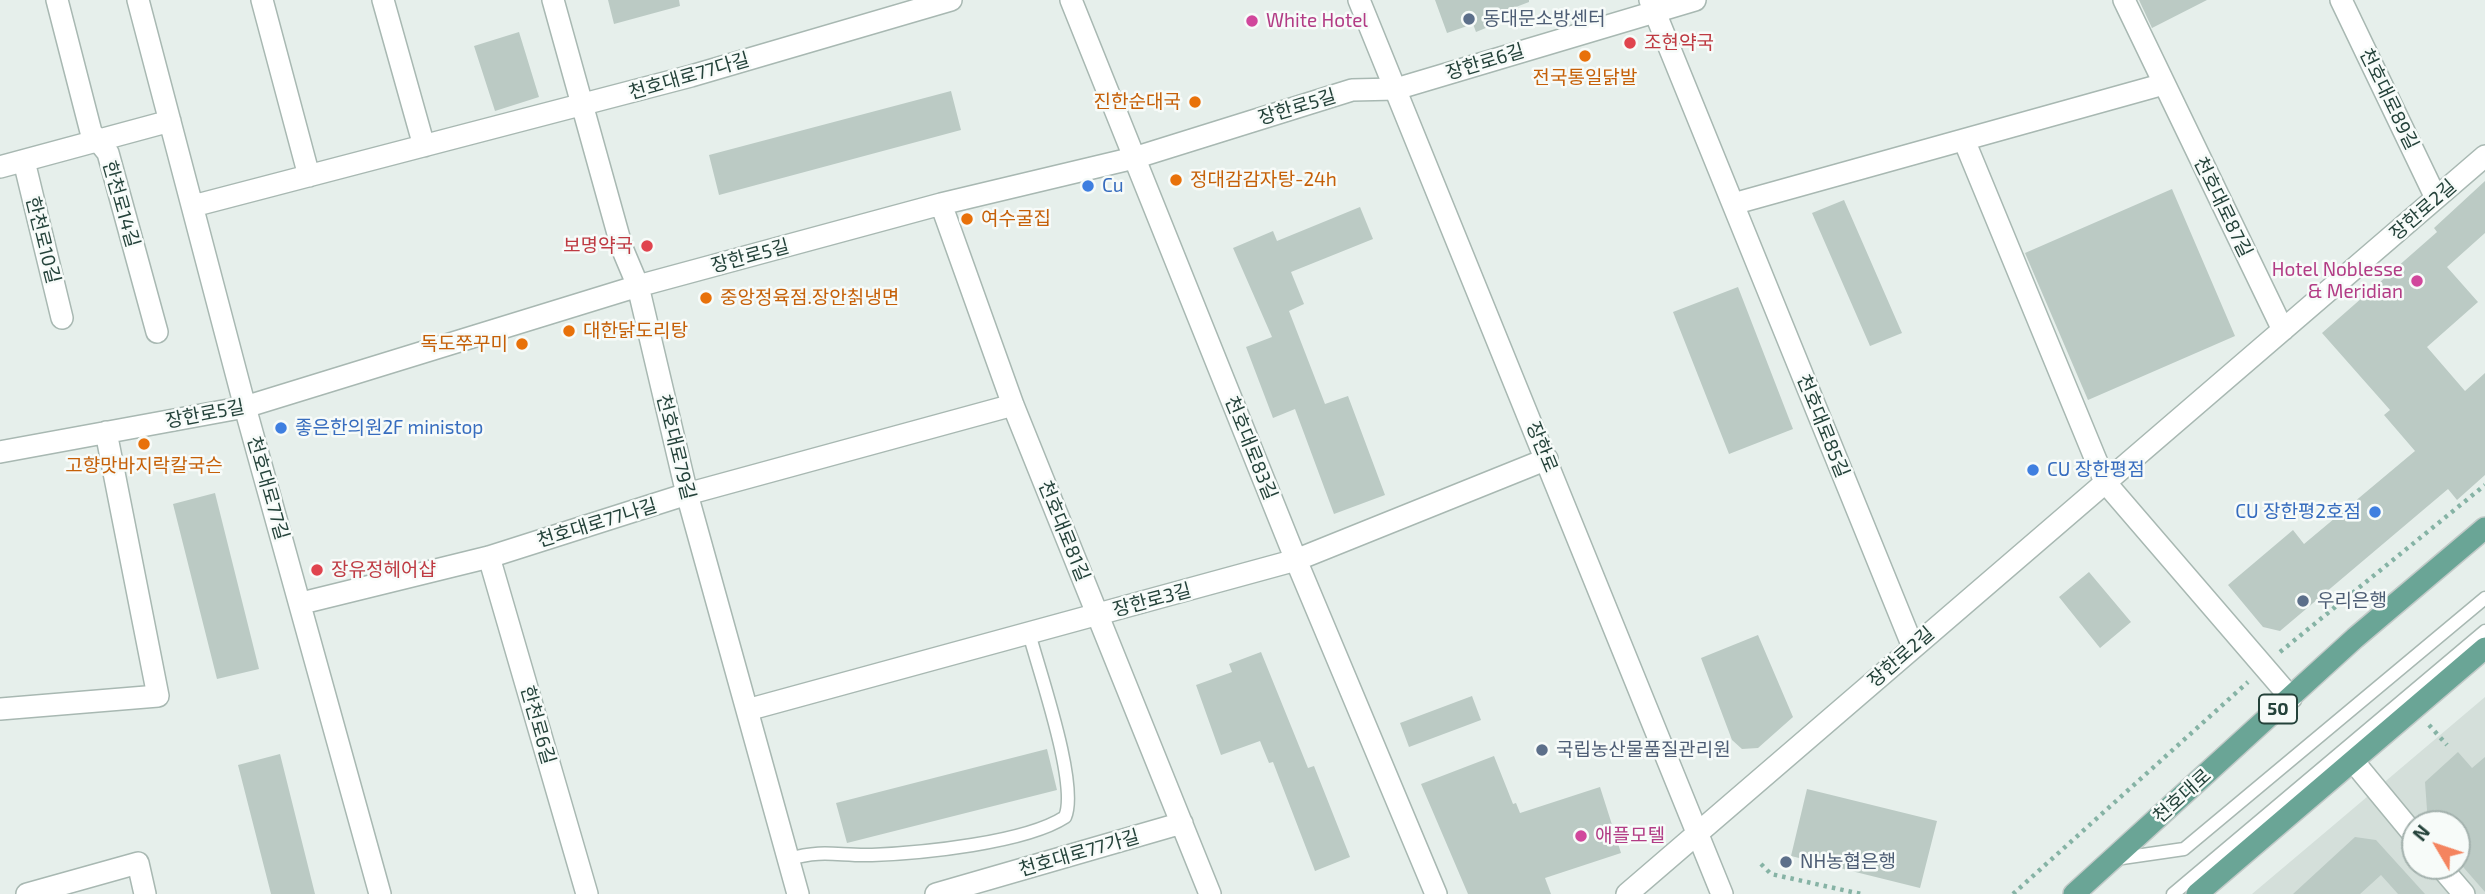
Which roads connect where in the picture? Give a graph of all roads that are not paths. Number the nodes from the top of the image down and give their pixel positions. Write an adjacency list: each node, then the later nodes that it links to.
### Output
1 (57, 0): 18 (street, 한천로14길)
2 (138, 0): 16 (street, 천호대로77길)
3 (262, 0): 24 (street)
4 (383, 0): 19 (street)
5 (553, 0): 15 (street, 천호대로79길)
6 (951, 0): 15 (street, 천호대로77다길)
7 (1071, 0): 21 (street, 천호대로83길)
8 (1359, 0): 14 (street, 장한로)
9 (1695, 0): 12 (street, 장한로6길)
10 (2124, 0): 13 (street, 천호대로87길)
11 (2341, 0): 25 (street, 천호대로89길)
12 (1652, 6): 14 (street, 장한로6길); 27 (street, 천호대로85길)
13 (2164, 84): 17 (street); 31 (street, 천호대로87길)
14 (1396, 89): 21 (street, 장한로5길); 37 (street, 장한로)
15 (582, 105): 19 (street, 천호대로77다길); 29 (street, 천호대로79길)
16 (170, 121): 18 (street); 28 (street, 천호대로77길)
17 (1964, 140): 27 (street); 38 (street)
18 (97, 141): 22 (street); 32 (street, 한천로14길)
19 (424, 146): 24 (street, 천호대로77다길)
20 (2485, 156): 25 (street, 장한로2길)
21 (1133, 158): 26 (street, 장한로5길); 42 (street, 천호대로83길)
22 (24, 161): 23 (street); 30 (street, 한천로10길)
23 (0, 167)
24 (309, 176): 28 (street, 천호대로77다길)
25 (2436, 198): 31 (street, 장한로2길)
26 (942, 204): 29 (street, 장한로5길); 33 (street, 천호대로81길)
27 (1733, 204): 48 (street, 천호대로85길)
28 (192, 206): 34 (street, 천호대로77길)
29 (638, 286): 34 (street, 장한로5길); 39 (street, 천호대로79길)
30 (62, 318)
31 (2283, 330): 38 (street, 장한로2길)
32 (156, 332)
33 (1013, 405): 39 (street, 천호대로77나길); 45 (street, 천호대로81길)
34 (245, 407): 35 (street, 장한로5길); 44 (street, 천호대로77길)
35 (106, 432): 36 (street, 장한로5길); 51 (street)
36 (0, 452)
37 (1547, 459): 42 (street, 장한로3길); 56 (street, 장한로)
38 (2105, 482): 48 (street, 장한로2길); 50 (street)
39 (688, 494): 41 (street, 천호대로77나길); 52 (street, 천호대로79길)
40 (2485, 528): 50 (main road, 천호대로 / 50)
41 (489, 557): 44 (street, 천호대로77나길); 63 (street, 한천로6길)
42 (1296, 560): 45 (street, 장한로3길); 67 (street, 천호대로83길)
43 (2485, 598): 58 (lane)
44 (302, 603): 62 (street, 천호대로77길)
45 (1098, 614): 47 (street, 장한로3길); 55 (street, 천호대로81길)
46 (2485, 631): 71 (lane)
47 (1029, 633): 52 (street, 장한로3길); 57 (lane)
48 (1913, 647): 56 (street, 장한로2길)
49 (2485, 648): 53 (main road)
50 (2291, 698): 58 (main road, 천호대로 / 50)
51 (0, 709)
52 (747, 710): 57 (street, 천호대로79길)
53 (2353, 761): 54 (street); 72 (main road)
54 (2401, 819)
55 (1182, 823): 65 (street, 천호대로77가길); 66 (street, 천호대로81길)
56 (1697, 832): 68 (street, 장한로2길); 69 (street, 장한로)
57 (788, 859): 64 (street, 천호대로79길)
58 (2113, 859): 70 (main road, 천호대로 / 50)
59 (2452, 880): 73 (street)
60 (33, 893): 61 (street)
61 (145, 894)
62 (380, 894)
63 (587, 894)
64 (798, 894)
65 (936, 894)
66 (1210, 894)
67 (1436, 894)
68 (1627, 894)
69 (1722, 894)
70 (2074, 894)
71 (2173, 894)
72 (2197, 894)
73 (2464, 894)

